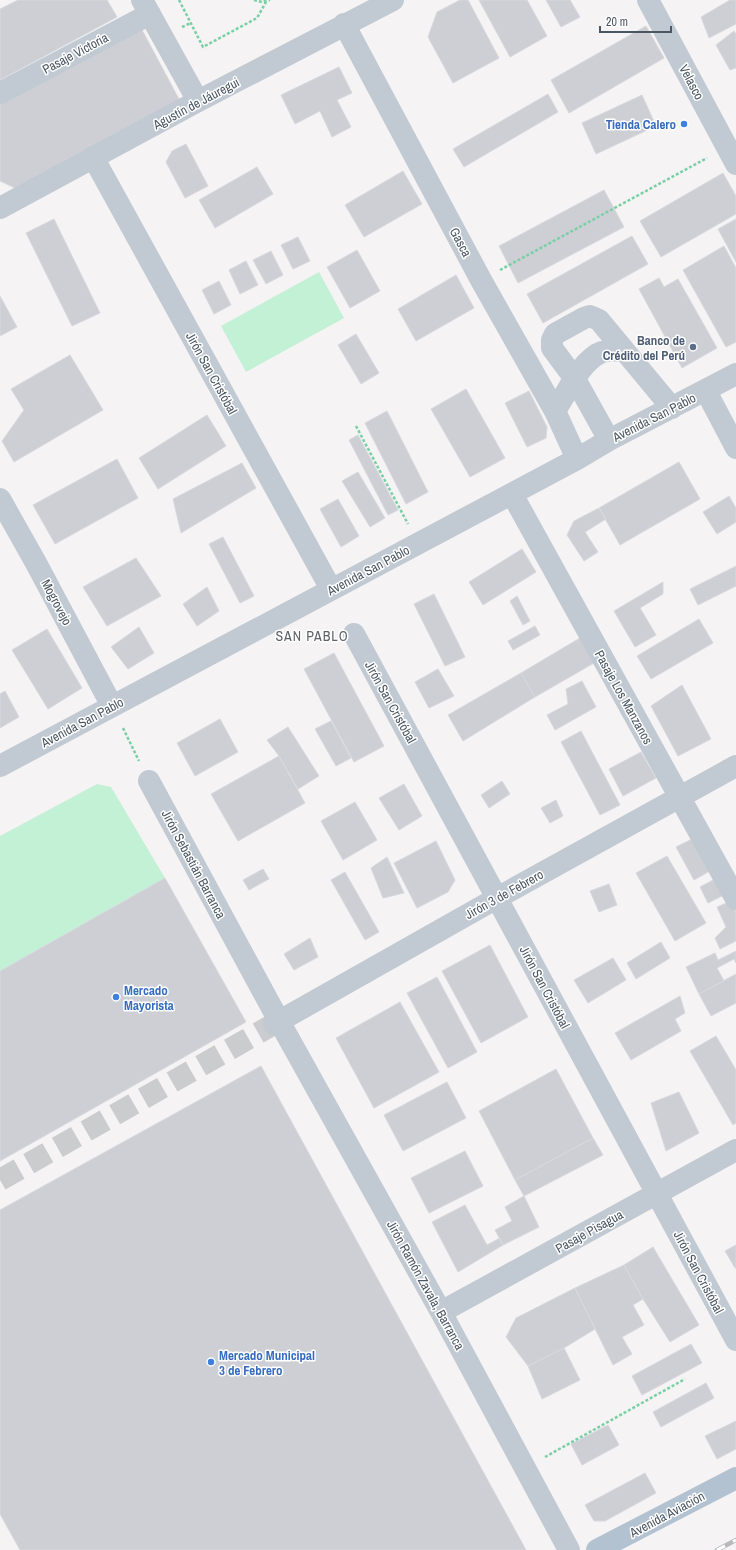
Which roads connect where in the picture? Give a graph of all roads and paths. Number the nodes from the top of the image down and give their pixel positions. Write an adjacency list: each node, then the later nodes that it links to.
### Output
1 (179, 0): 6 (path)
2 (254, 0): 6 (path)
3 (270, 0): 6 (path)
4 (393, 0): 8 (street, Agustín de Jáuregui)
5 (648, 0): 11 (street, Velasco)
6 (266, 2)
7 (146, 7): 9 (street, Pasaje Victoria); 10 (street)
8 (344, 24): 10 (street, Agustín de Jáuregui); 14 (street, Gasca)
9 (0, 93)
10 (198, 101): 12 (street, Agustín de Jáuregui)
11 (730, 146): 14 (path)
12 (93, 157): 13 (street, Agustín de Jáuregui); 28 (street, Jirón San Cristóbal)
13 (0, 208)
14 (481, 280): 20 (street, Gasca)
15 (624, 351): 17 (street); 17 (street); 19 (street)
16 (736, 374): 18 (street, Avenida San Pablo)
17 (575, 379): 20 (street); 22 (street)
18 (706, 391): 19 (street, Avenida San Pablo); 23 (street)
19 (672, 408): 22 (street, Avenida San Pablo)
20 (555, 411): 24 (street, Gasca)
21 (356, 426): 27 (path)
22 (610, 440): 24 (street, Avenida San Pablo)
23 (736, 448)
24 (577, 459): 25 (street, Avenida San Pablo)
25 (512, 494): 27 (street, Avenida San Pablo); 34 (street, Pasaje Los Manzanos)
26 (0, 499): 30 (street, Mogrovejo)
27 (419, 543): 28 (street, Avenida San Pablo)
28 (331, 589): 30 (street, Avenida San Pablo)
29 (354, 634): 35 (street, Jirón San Cristóbal)
30 (112, 706): 31 (street, Avenida San Pablo); 33 (path)
31 (0, 766)
32 (736, 766): 34 (street, Jirón 3 de Febrero)
33 (149, 781): 37 (street, Jirón Sebastián Barranca)
34 (680, 797): 35 (street, Jirón 3 de Febrero); 36 (street, Pasaje Los Manzanos)
35 (497, 898): 37 (street, Jirón 3 de Febrero); 39 (street, Jirón San Cristóbal)
36 (736, 900)
37 (277, 1023): 40 (street, Jirón Ramón Zavala, Barranca)
38 (736, 1150): 39 (street, Pasaje Pisagua)
39 (657, 1194): 40 (street, Pasaje Pisagua); 41 (street, Jirón San Cristóbal)
40 (442, 1312): 43 (street, Jirón Ramón Zavala, Barranca)
41 (736, 1340)
42 (685, 1379): 43 (path)
43 (525, 1468): 45 (street, Jirón Ramón Zavala, Barranca)
44 (736, 1478): 46 (main road, Avenida Aviación)
45 (569, 1550)
46 (597, 1550)

